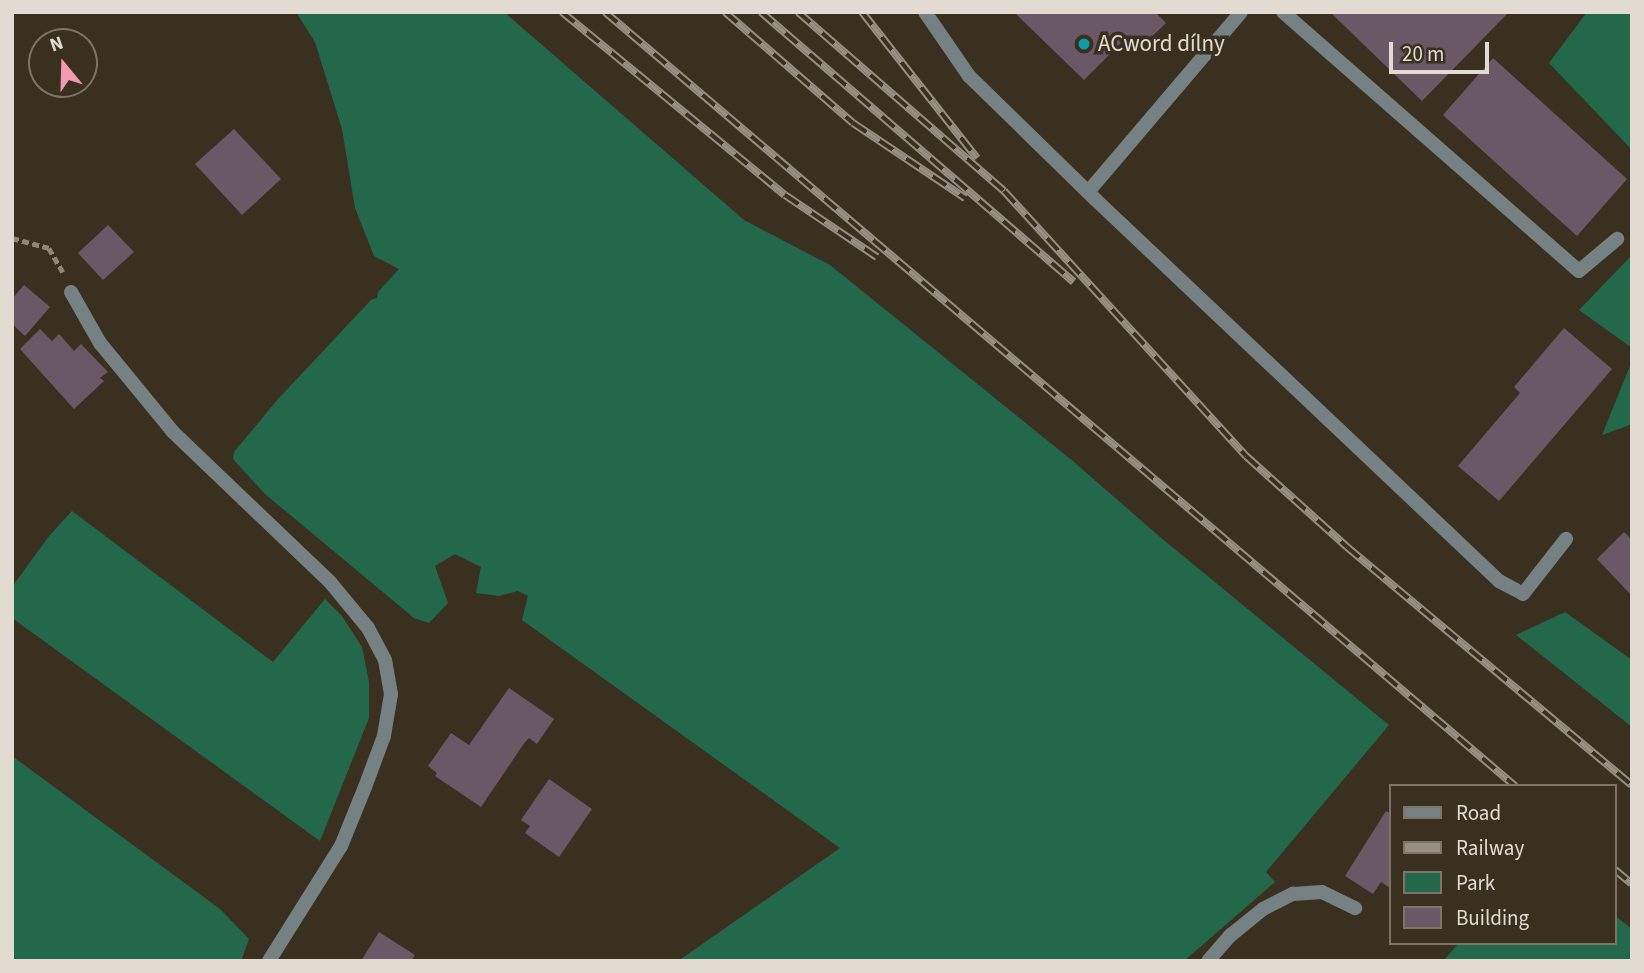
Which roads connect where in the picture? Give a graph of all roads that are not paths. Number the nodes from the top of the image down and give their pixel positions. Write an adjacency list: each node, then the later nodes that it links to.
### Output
1 (925, 12): 4 (street)
2 (1241, 12): 4 (street)
3 (1283, 12): 5 (street)
4 (1088, 192): 7 (street)
5 (1617, 239)
6 (71, 292): 9 (street)
7 (1566, 538)
8 (1355, 908): 10 (street)
9 (269, 961)
10 (1208, 961)

